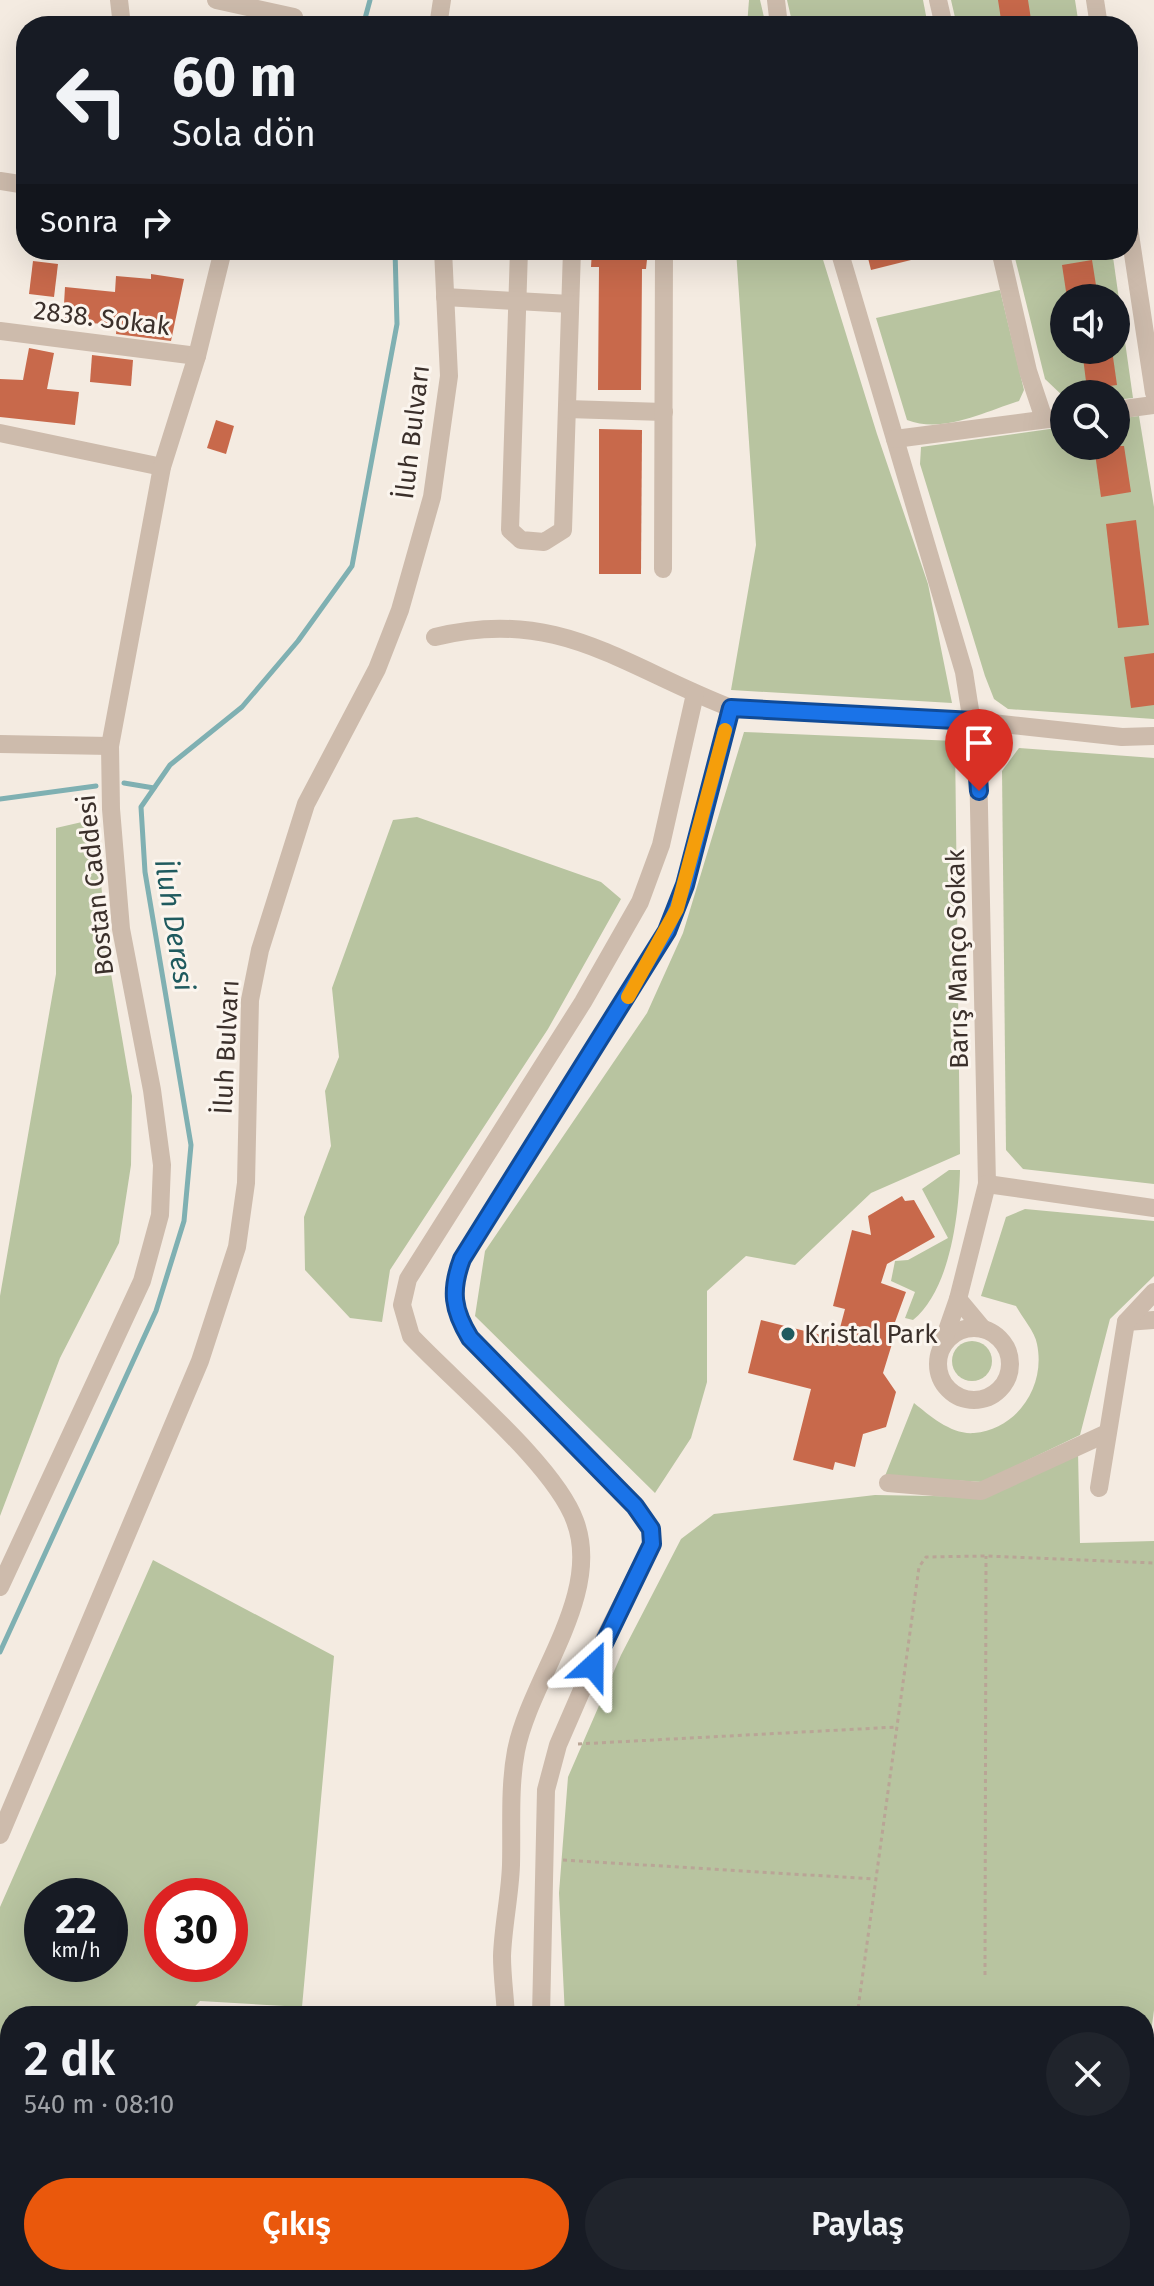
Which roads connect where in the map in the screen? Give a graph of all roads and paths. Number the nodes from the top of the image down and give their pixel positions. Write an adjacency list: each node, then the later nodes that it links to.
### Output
1 (216, 0): 2 (street)
2 (272, 16)
3 (221, 260): 15 (street, Bostan Caddesi)
4 (443, 260): 11 (street, İluh Bulvarı)
5 (519, 260): 12 (street)
6 (572, 260): 13 (street)
7 (664, 260): 20 (street)
8 (842, 260): 24 (street, Barış Manço Sokak)
9 (1002, 260): 22 (street)
10 (1134, 260): 16 (street)
11 (445, 297): 12 (street); 50 (street, İluh Bulvarı)
12 (518, 302): 13 (street); 19 (street)
13 (570, 304): 19 (street)
14 (0, 331): 15 (street, 2838. Sokak)
15 (197, 356): 25 (street, Bostan Caddesi)
16 (1154, 393)
17 (1154, 405): 18 (street)
18 (1130, 408)
19 (567, 409): 20 (street)
20 (664, 412): 26 (street)
21 (1050, 418): 22 (street)
22 (1044, 419): 24 (street)
23 (0, 434): 25 (street)
24 (895, 439): 30 (street, Barış Manço Sokak)
25 (162, 467): 33 (street, Bostan Caddesi)
26 (663, 569)
27 (435, 637): 28 (street)
28 (695, 694): 29 (street); 54 (street)
29 (731, 708): 30 (street); 49 (street)
30 (974, 721): 31 (street); 34 (street, Barış Manço Sokak)
31 (1154, 736)
32 (0, 744): 33 (street)
33 (110, 746): 47 (street, Bostan Caddesi)
34 (987, 1184): 35 (street); 37 (street, Barış Manço Sokak)
35 (1154, 1208)
36 (1154, 1292): 39 (street)
37 (958, 1299): 40 (street); 41 (street, Barış Manço Sokak)
38 (1154, 1320): 39 (street)
39 (1126, 1322): 42 (street)
40 (983, 1329): 41 (street); 41 (street)
41 (941, 1347)
42 (1105, 1434): 43 (street); 44 (street)
43 (888, 1483)
44 (1099, 1488)
45 (986, 1556): 46 (path); 48 (path); 53 (path)
46 (1154, 1563)
47 (0, 1587)
48 (897, 1727): 49 (path); 52 (path)
49 (558, 1745): 51 (street)
50 (0, 1835)
51 (543, 1859): 52 (path); 55 (street)
52 (874, 1879): 56 (path)
53 (985, 1975)
54 (505, 2006)
55 (541, 2006)
56 (858, 2006)

